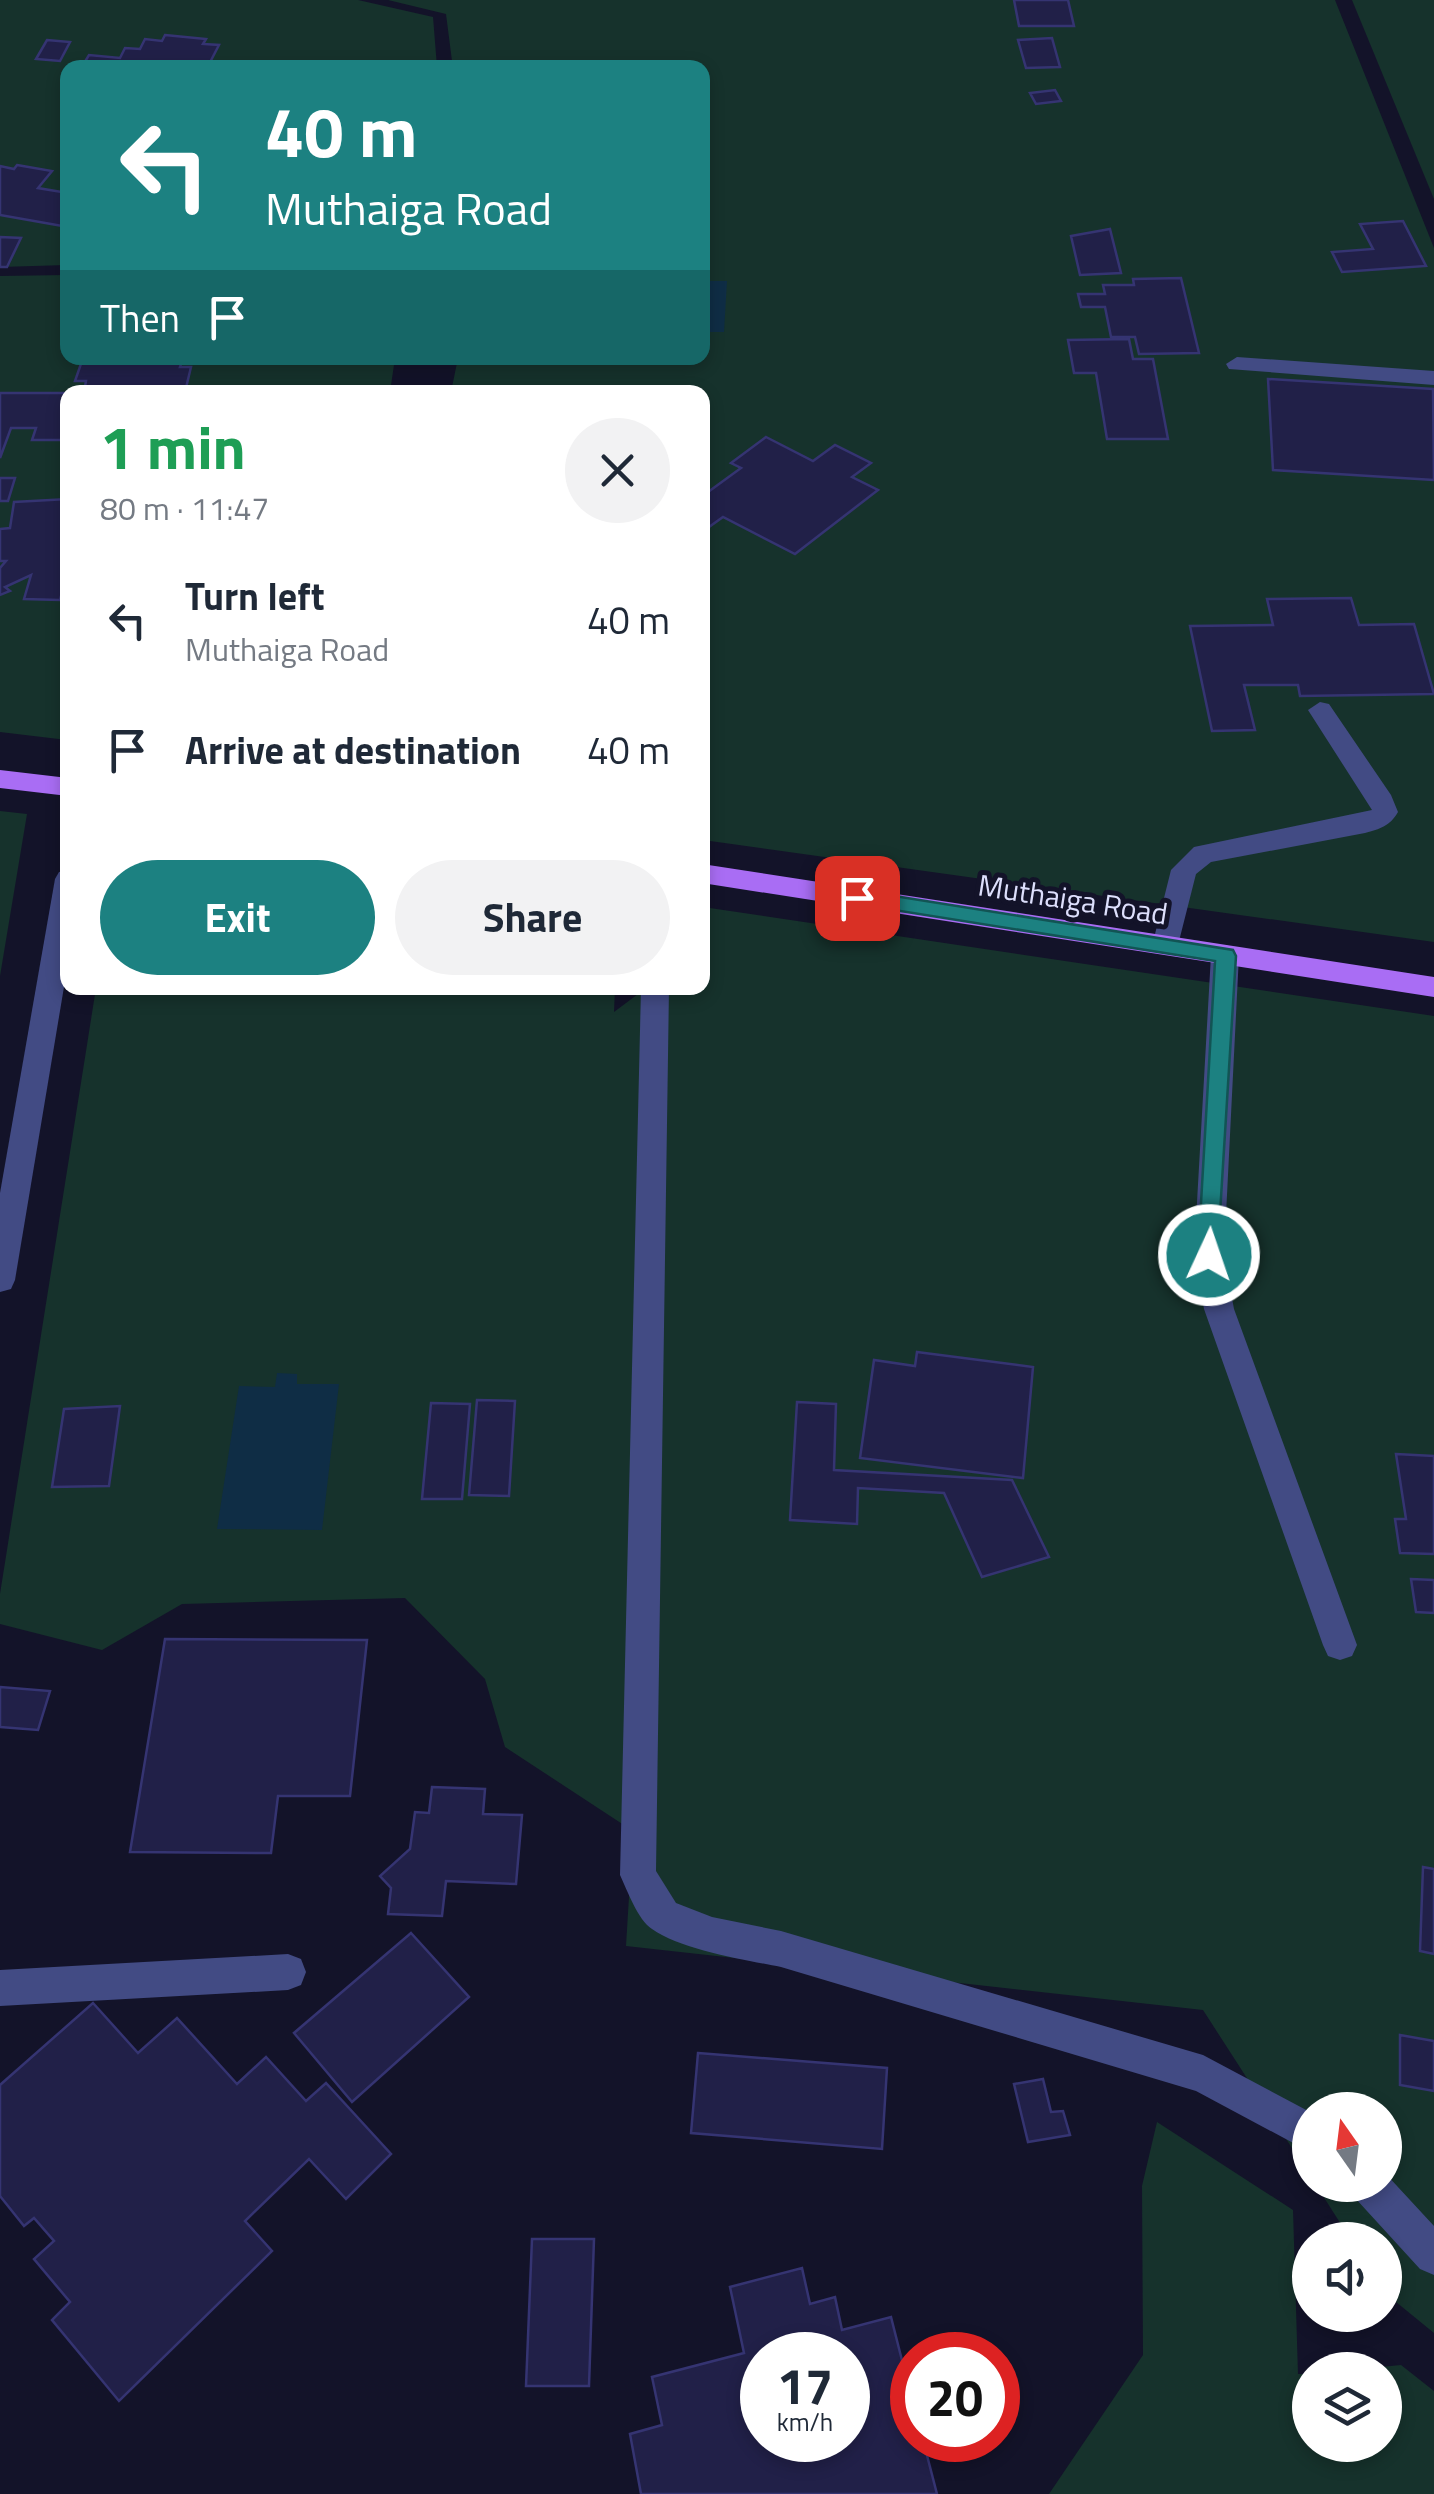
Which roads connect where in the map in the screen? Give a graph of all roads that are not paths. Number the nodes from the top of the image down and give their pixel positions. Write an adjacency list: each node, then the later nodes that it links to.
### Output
1 (1237, 364): 2 (street)
2 (1434, 378)
3 (1320, 710): 8 (street)
4 (0, 779): 5 (main road)
5 (60, 786)
6 (710, 875): 8 (main road, Muthaiga Road)
7 (60, 922): 12 (street)
8 (1166, 946): 9 (main road, Muthaiga Road)
9 (1226, 956): 10 (main road, Muthaiga Road); 14 (street)
10 (1434, 987)
11 (654, 995): 17 (street)
12 (5, 1217): 13 (street)
13 (0, 1280)
14 (1340, 1645)
15 (288, 1972): 16 (street)
16 (0, 1988)
17 (1292, 2122)
18 (1386, 2202): 19 (street)
19 (1434, 2255)

